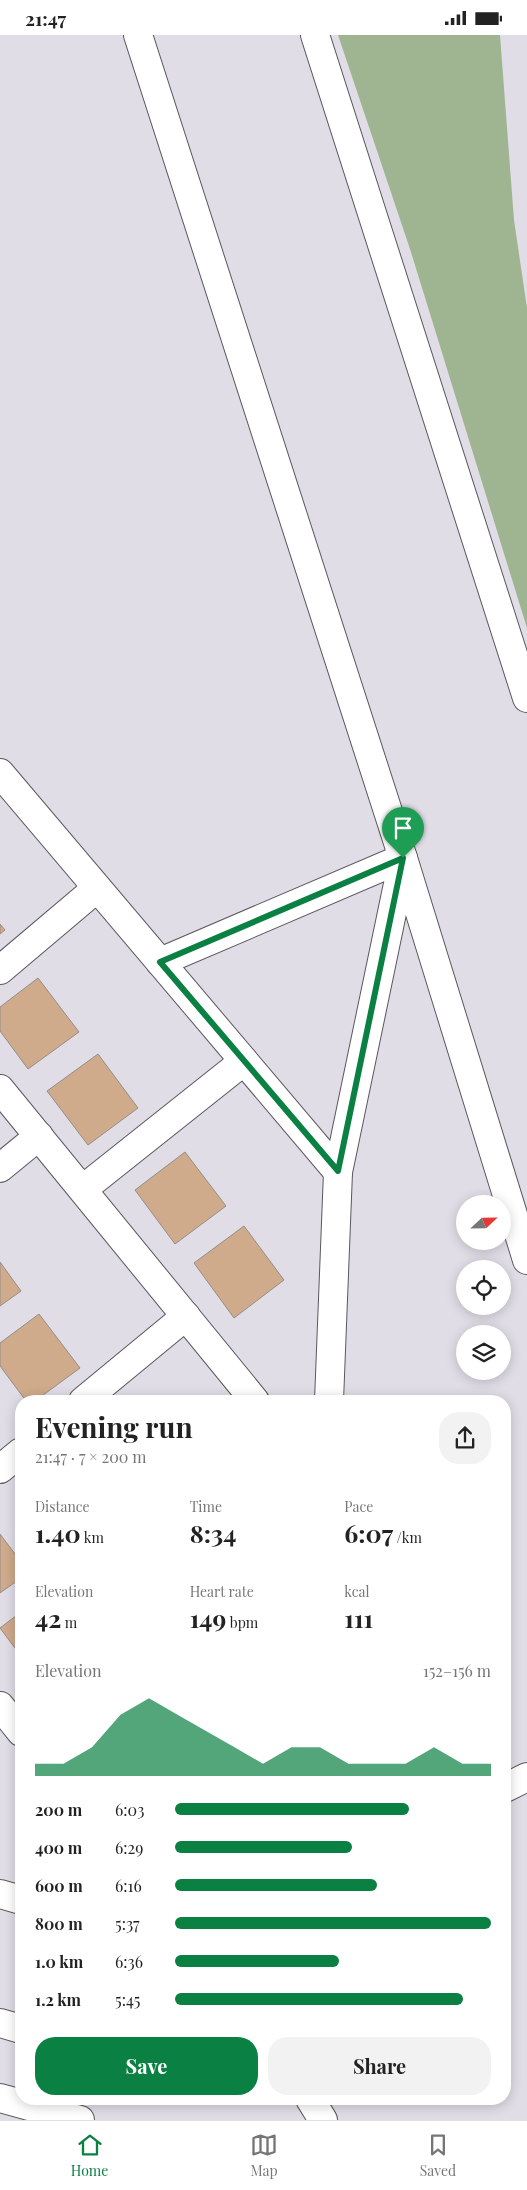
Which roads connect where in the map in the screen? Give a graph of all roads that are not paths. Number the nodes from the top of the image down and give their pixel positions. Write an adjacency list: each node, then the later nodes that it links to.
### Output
1 (138, 35): 5 (main road)
2 (316, 35): 3 (main road)
3 (527, 698)
4 (0, 773): 6 (main road)
5 (403, 858): 7 (main road); 13 (main road); 15 (main road)
6 (97, 888): 7 (main road); 8 (main road)
7 (160, 962): 9 (main road)
8 (0, 970)
9 (244, 1061): 13 (main road); 14 (main road)
10 (0, 1089): 11 (main road)
11 (39, 1136): 12 (main road); 14 (main road)
12 (0, 1168)
13 (338, 1171): 19 (main road)
14 (83, 1189): 16 (main road)
15 (527, 1260)
16 (186, 1316): 17 (main road); 18 (main road)
17 (90, 1395)
18 (251, 1395)
19 (328, 1395)
20 (15, 1457): 21 (main road)
21 (0, 1469)
22 (0, 1706): 23 (main road)
23 (15, 1725)
24 (527, 1777): 25 (main road)
25 (511, 1784)
26 (0, 1894): 27 (main road)
27 (15, 1898)
28 (0, 2023): 29 (main road)
29 (15, 2027)
30 (0, 2098): 31 (main road)
31 (15, 2102)
32 (29, 2105): 34 (main road)
33 (314, 2105): 35 (main road)
34 (63, 2113)
35 (323, 2120)

